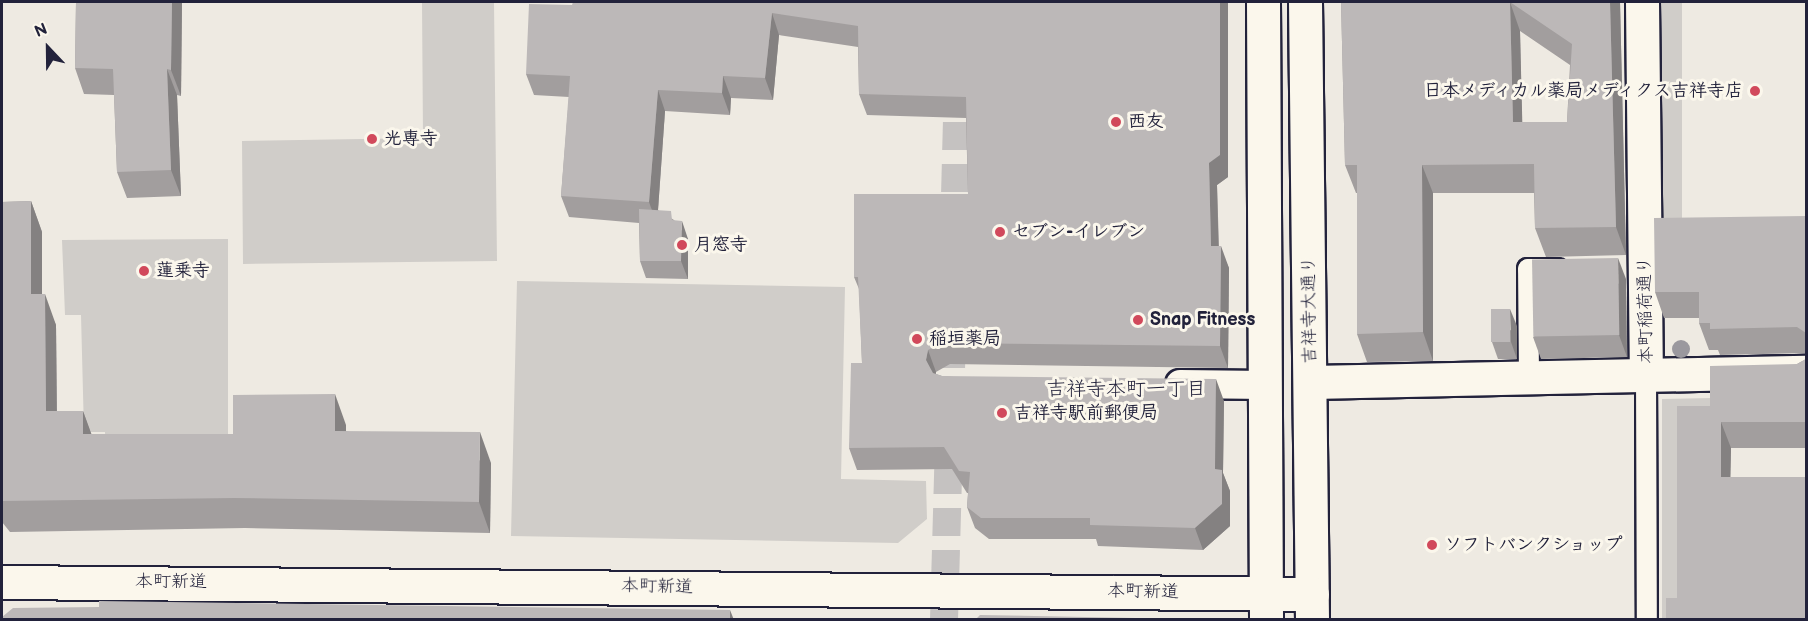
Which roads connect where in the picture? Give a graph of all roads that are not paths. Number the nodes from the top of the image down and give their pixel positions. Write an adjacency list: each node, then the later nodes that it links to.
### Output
1 (1263, 2): 10 (street)
2 (1305, 2): 8 (street, 吉祥寺大通り)
3 (1642, 2): 6 (street, 本町稲荷通り)
4 (1575, 268): 7 (lane)
5 (1806, 372): 6 (street)
6 (1646, 374): 7 (street); 14 (lane, 本町稲荷通り)
7 (1529, 377): 8 (street)
8 (1312, 382): 13 (street, 吉祥寺大通り)
9 (1150, 384): 10 (street)
10 (1267, 385): 12 (street)
11 (2, 582): 12 (street, 本町新道)
12 (1265, 606): 13 (street, 本町新道)
13 (1312, 607)
14 (1647, 620)

